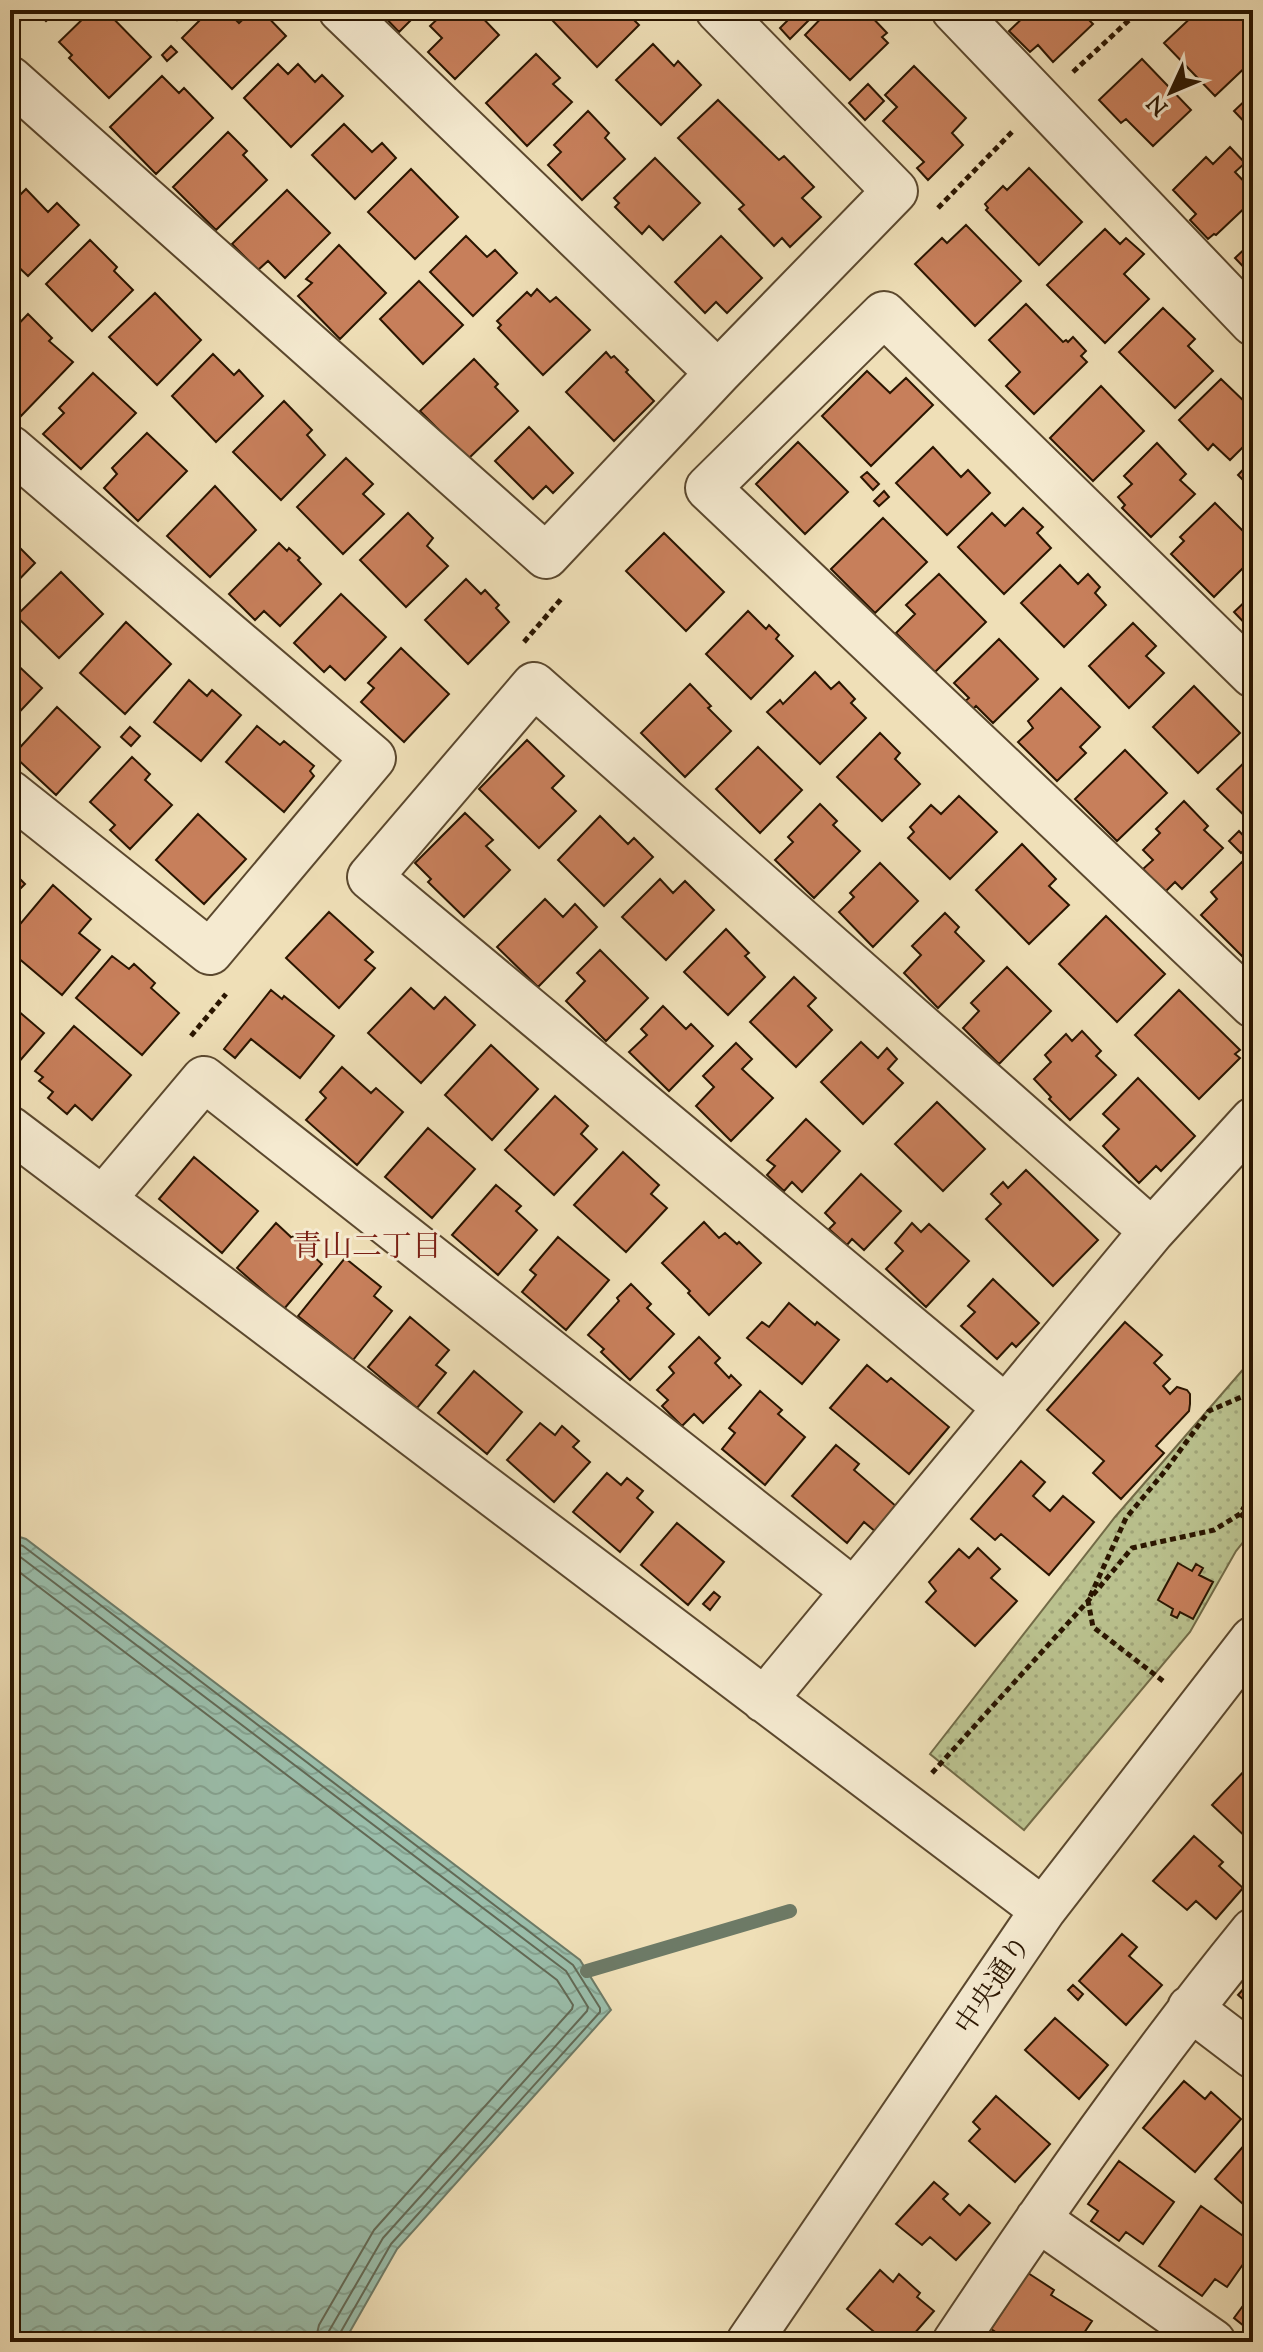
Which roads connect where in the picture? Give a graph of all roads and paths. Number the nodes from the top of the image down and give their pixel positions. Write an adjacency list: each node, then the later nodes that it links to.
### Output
1 (341, 10): 9 (street)
2 (718, 10): 9 (street)
3 (954, 10): 6 (street)
4 (1140, 10): 6 (path)
5 (10, 79): 9 (street)
6 (1041, 102): 7 (path); 8 (street)
7 (935, 210)
8 (1253, 323)
9 (718, 373)
10 (10, 448): 14 (street)
11 (566, 594): 12 (path)
12 (516, 650)
13 (1253, 675): 16 (street)
14 (10, 793)
15 (232, 987): 17 (path)
16 (1253, 1005)
17 (188, 1039)
18 (1253, 1120): 21 (street)
19 (10, 1129): 20 (street)
20 (103, 1199): 27 (street); 31 (street)
21 (1152, 1231): 23 (street); 23 (street)
22 (1253, 1392): 28 (path)
23 (1005, 1407): 27 (street)
24 (1253, 1492): 25 (path)
25 (1240, 1514): 26 (path); 28 (path)
26 (1253, 1523)
27 (854, 1591): 31 (street)
28 (1088, 1601): 30 (path); 32 (path)
29 (1253, 1639): 33 (street, 中央通り)
30 (1163, 1681)
31 (764, 1700): 33 (street)
32 (926, 1780)
33 (1043, 1910): 38 (street, 中央通り)
34 (1253, 1931): 35 (street)
35 (1190, 2008): 36 (street); 37 (street)
36 (1253, 2056)
37 (1038, 2219): 39 (street); 40 (street)
38 (749, 2342)
39 (955, 2342)
40 (1213, 2342)

